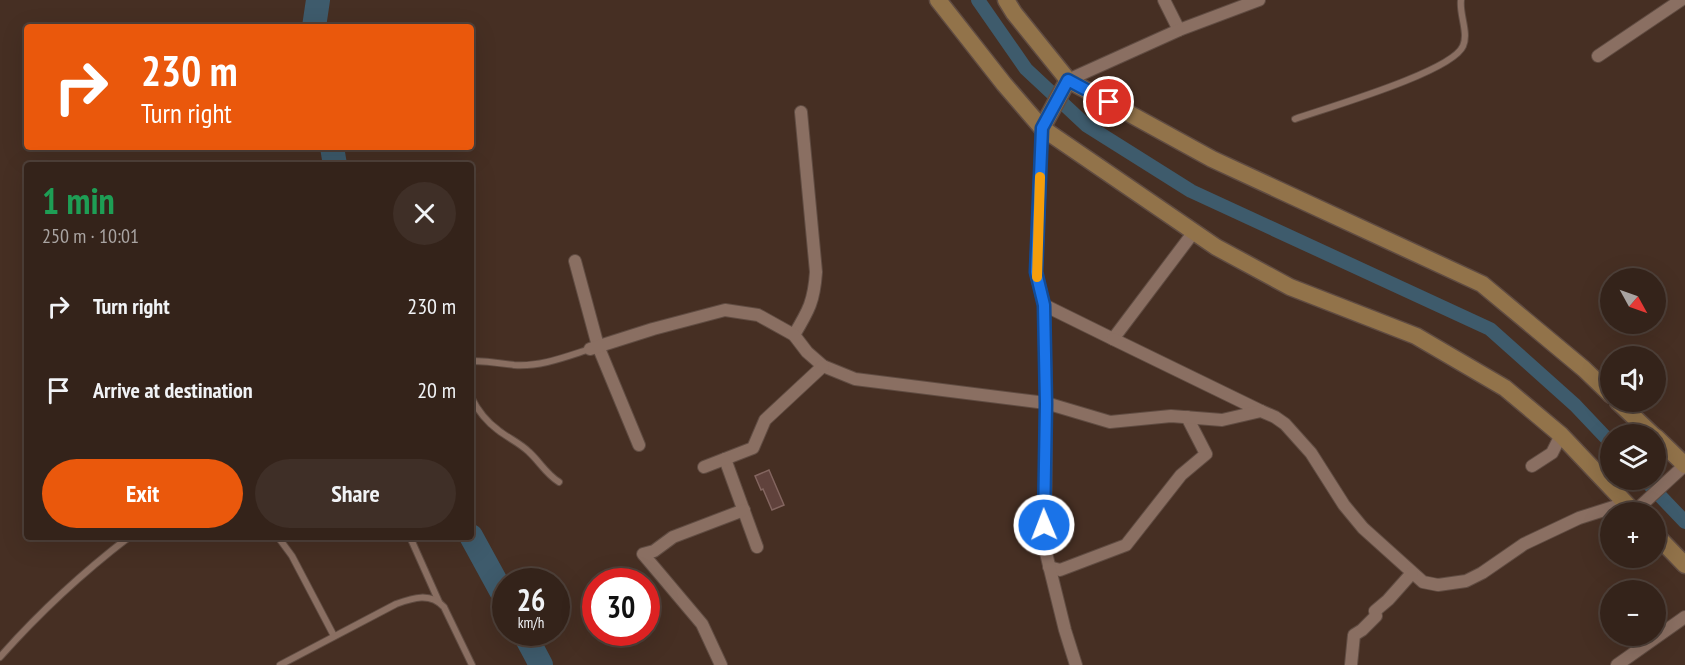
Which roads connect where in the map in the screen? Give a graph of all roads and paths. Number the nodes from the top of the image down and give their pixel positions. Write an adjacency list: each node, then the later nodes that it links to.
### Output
1 (938, 0): 12 (street)
2 (1006, 0): 9 (street)
3 (1164, 0): 7 (street)
4 (1259, 0): 7 (street)
5 (1461, 0): 11 (lane)
6 (1681, 0): 8 (street)
7 (1179, 30): 9 (street)
8 (1598, 56)
9 (1065, 85): 12 (street); 21 (street)
10 (801, 112): 16 (street)
11 (1295, 119)
12 (1046, 121): 13 (street); 15 (street)
13 (1192, 233): 17 (street); 28 (street)
14 (575, 261): 18 (street)
15 (1044, 305): 17 (street); 23 (street)
16 (794, 335): 18 (street); 20 (street)
17 (1113, 339): 24 (street)
18 (594, 348): 19 (lane); 29 (street)
19 (474, 362)
20 (823, 366): 23 (street); 31 (street)
21 (1600, 384)
22 (474, 402): 35 (lane)
23 (1046, 404): 26 (street); 46 (street)
24 (1262, 411): 26 (street); 47 (street)
25 (1629, 412): 27 (street)
26 (1187, 417): 46 (street)
27 (1642, 424)
28 (1561, 435): 33 (street); 36 (street)
29 (639, 445)
30 (1666, 447): 32 (street)
31 (725, 459): 34 (street); 38 (street)
32 (1685, 465): 37 (street)
33 (1532, 466)
34 (704, 467)
35 (559, 482)
36 (1625, 502)
37 (1642, 502)
38 (744, 510): 44 (street); 54 (street)
39 (1600, 514): 47 (street)
40 (125, 540): 51 (lane)
41 (280, 540): 50 (lane)
42 (411, 540): 48 (lane)
43 (1666, 545): 45 (street)
44 (757, 547)
45 (1685, 565)
46 (1049, 567): 55 (street)
47 (1412, 573): 56 (street)
48 (439, 602): 50 (lane); 53 (lane)
49 (1685, 617): 57 (street)
50 (334, 636): 52 (lane)
51 (0, 657)
52 (280, 665)
53 (472, 665)
54 (721, 665)
55 (1076, 665)
56 (1351, 665)
57 (1617, 665)

